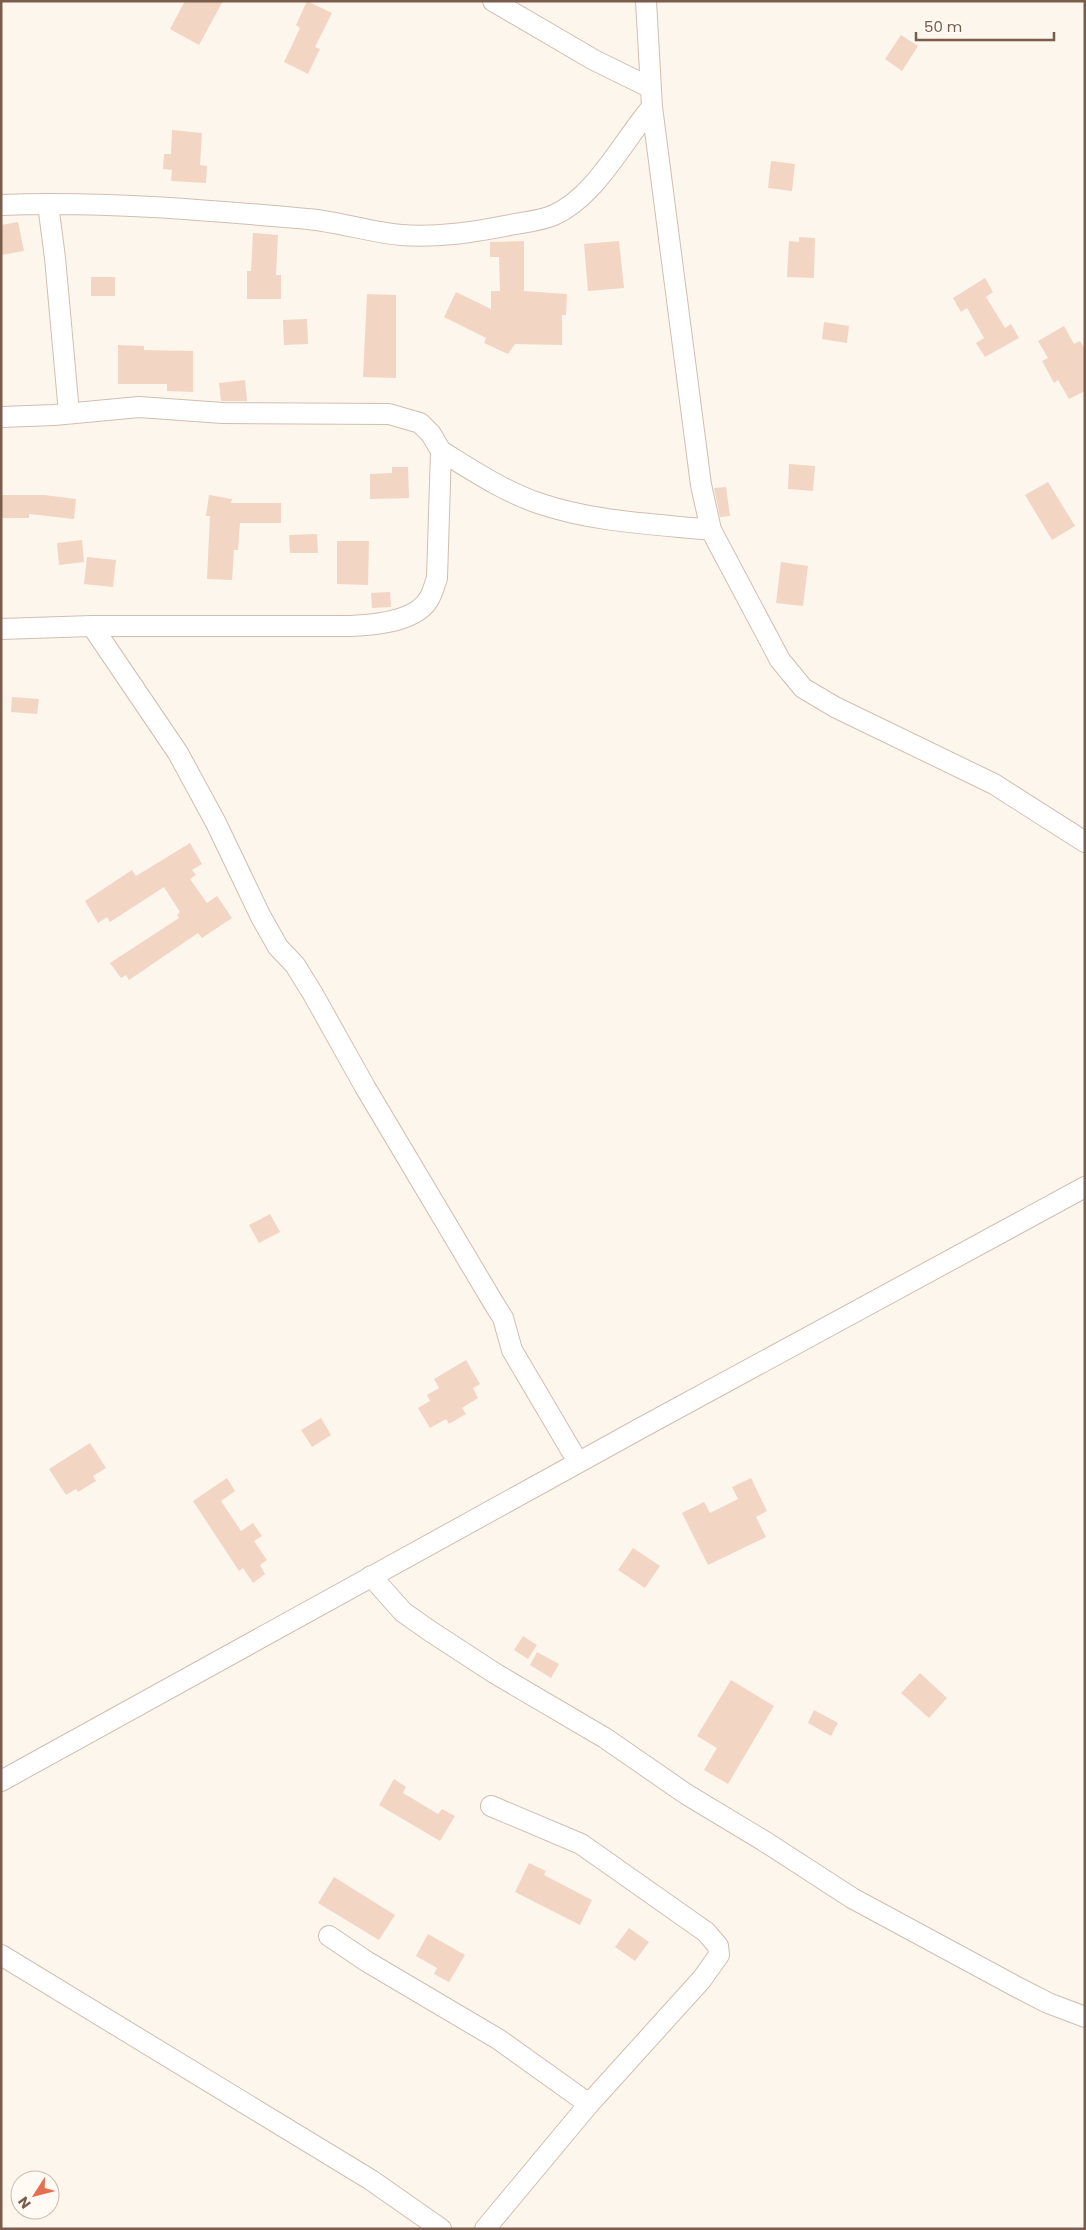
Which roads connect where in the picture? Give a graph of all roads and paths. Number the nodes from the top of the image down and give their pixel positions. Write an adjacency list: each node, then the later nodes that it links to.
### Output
1 (493, 1): 3 (street)
2 (646, 1): 3 (street)
3 (652, 98): 4 (street); 9 (street)
4 (48, 204): 5 (street); 6 (street)
5 (1, 205)
6 (69, 413): 7 (street); 8 (street)
7 (1, 417)
8 (441, 451): 9 (street); 10 (street)
9 (711, 530): 12 (street)
10 (92, 626): 11 (street); 14 (street)
11 (1, 629)
12 (1085, 842)
13 (1085, 1187): 14 (street)
14 (578, 1462): 15 (street)
15 (372, 1576): 16 (street); 20 (street)
16 (1, 1781)
17 (491, 1806): 21 (street)
18 (329, 1936): 21 (street)
19 (1, 1955): 22 (street)
20 (1085, 2016)
21 (589, 2104): 23 (street)
22 (441, 2229)
23 (485, 2229)

